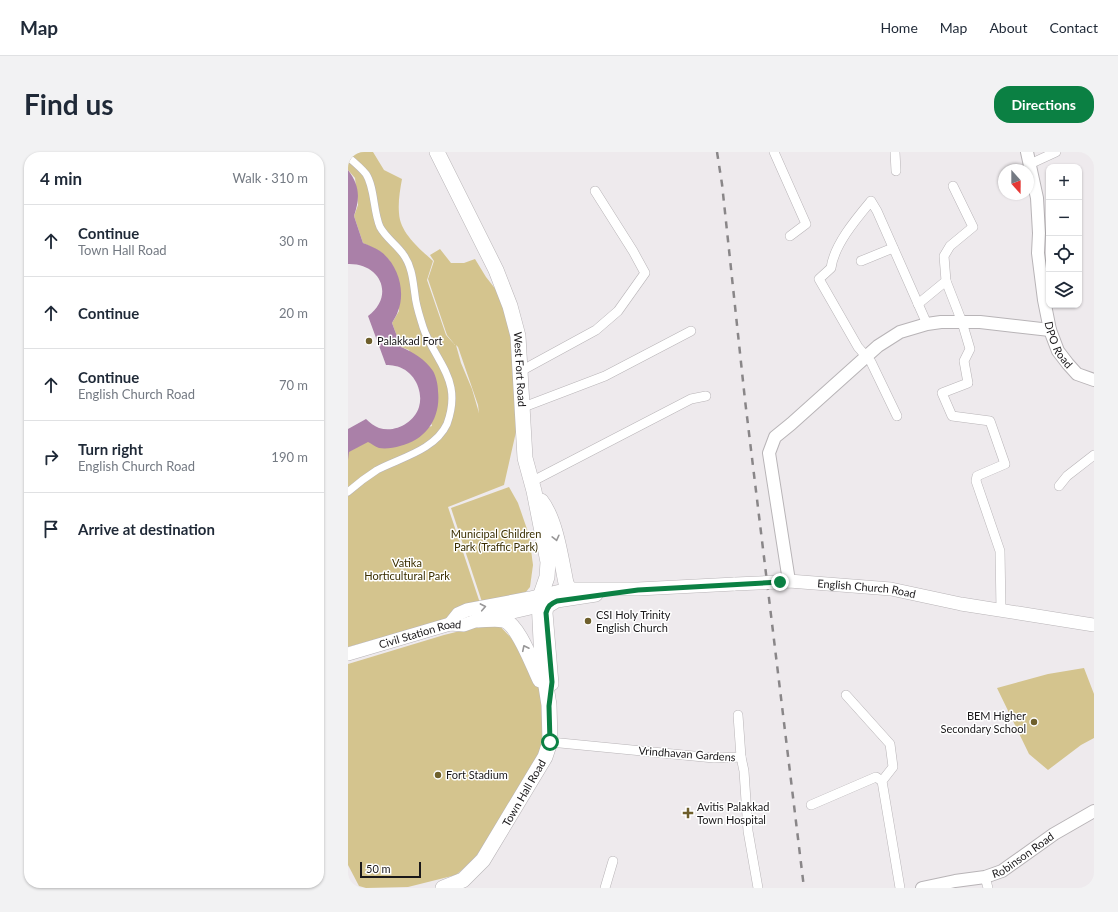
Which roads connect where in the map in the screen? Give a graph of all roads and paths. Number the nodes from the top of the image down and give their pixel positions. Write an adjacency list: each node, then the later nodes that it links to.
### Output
1 (437, 152): 22 (main road, West Fort Road)
2 (774, 152): 12 (street)
3 (895, 152): 8 (street)
4 (1027, 152): 7 (street, DPO Road)
5 (1056, 152): 7 (street)
6 (348, 157): 30 (street)
7 (1030, 164)
8 (896, 171)
9 (1034, 183): 19 (street, DPO Road)
10 (953, 186): 15 (street)
11 (595, 191): 22 (street)
12 (790, 236)
13 (892, 248): 14 (street); 16 (street); 21 (street)
14 (861, 261)
15 (946, 281): 16 (street); 17 (street)
16 (918, 304): 18 (street)
17 (960, 318): 18 (street); 19 (street); 35 (street)
18 (925, 320): 21 (street)
19 (1050, 330): 23 (street, DPO Road)
20 (691, 331): 25 (street)
21 (862, 352): 26 (street); 31 (street)
22 (519, 372): 25 (main road, West Fort Road)
23 (1094, 380)
24 (706, 396): 28 (street)
25 (521, 408): 28 (main road, West Fort Road)
26 (897, 416)
27 (1094, 455): 29 (street)
28 (535, 483): 32 (main road, one-way to 32); 34 (main road, Town Hall Road)
29 (1059, 486)
30 (348, 492)
31 (784, 582): 33 (main road, English Church Road, bridge); 35 (main road, English Church Road)
32 (569, 589): 33 (main road, English Church Road); 34 (main road, English Church Road)
33 (638, 590): 41 (main road, English Church Road)
34 (538, 599): 36 (main road, Civil Station Road); 37 (main road, one-way to 34); 41 (main road, Town Hall Road)
35 (1001, 610): 38 (main road, English Church Road)
36 (478, 620): 37 (main road, Civil Station Road); 41 (main road, one-way to 36)
37 (450, 624): 39 (main road, Civil Station Road)
38 (1094, 625)
39 (348, 654)
40 (846, 695): 45 (street)
41 (549, 706): 43 (main road, Town Hall Road)
42 (738, 715): 44 (street)
43 (550, 742): 44 (street, Vrindhavan Gardens); 50 (main road, Town Hall Road)
44 (741, 757): 53 (street, Vrindhavan Gardens)
45 (882, 781): 46 (street); 54 (street)
46 (811, 805)
47 (1094, 811): 49 (street, Robinson Road)
48 (613, 861): 52 (street)
49 (986, 883): 55 (street, Robinson Road)
50 (463, 884): 51 (main road, Town Hall Road)
51 (443, 888)
52 (605, 888)
53 (758, 888)
54 (900, 888)
55 (922, 888)

